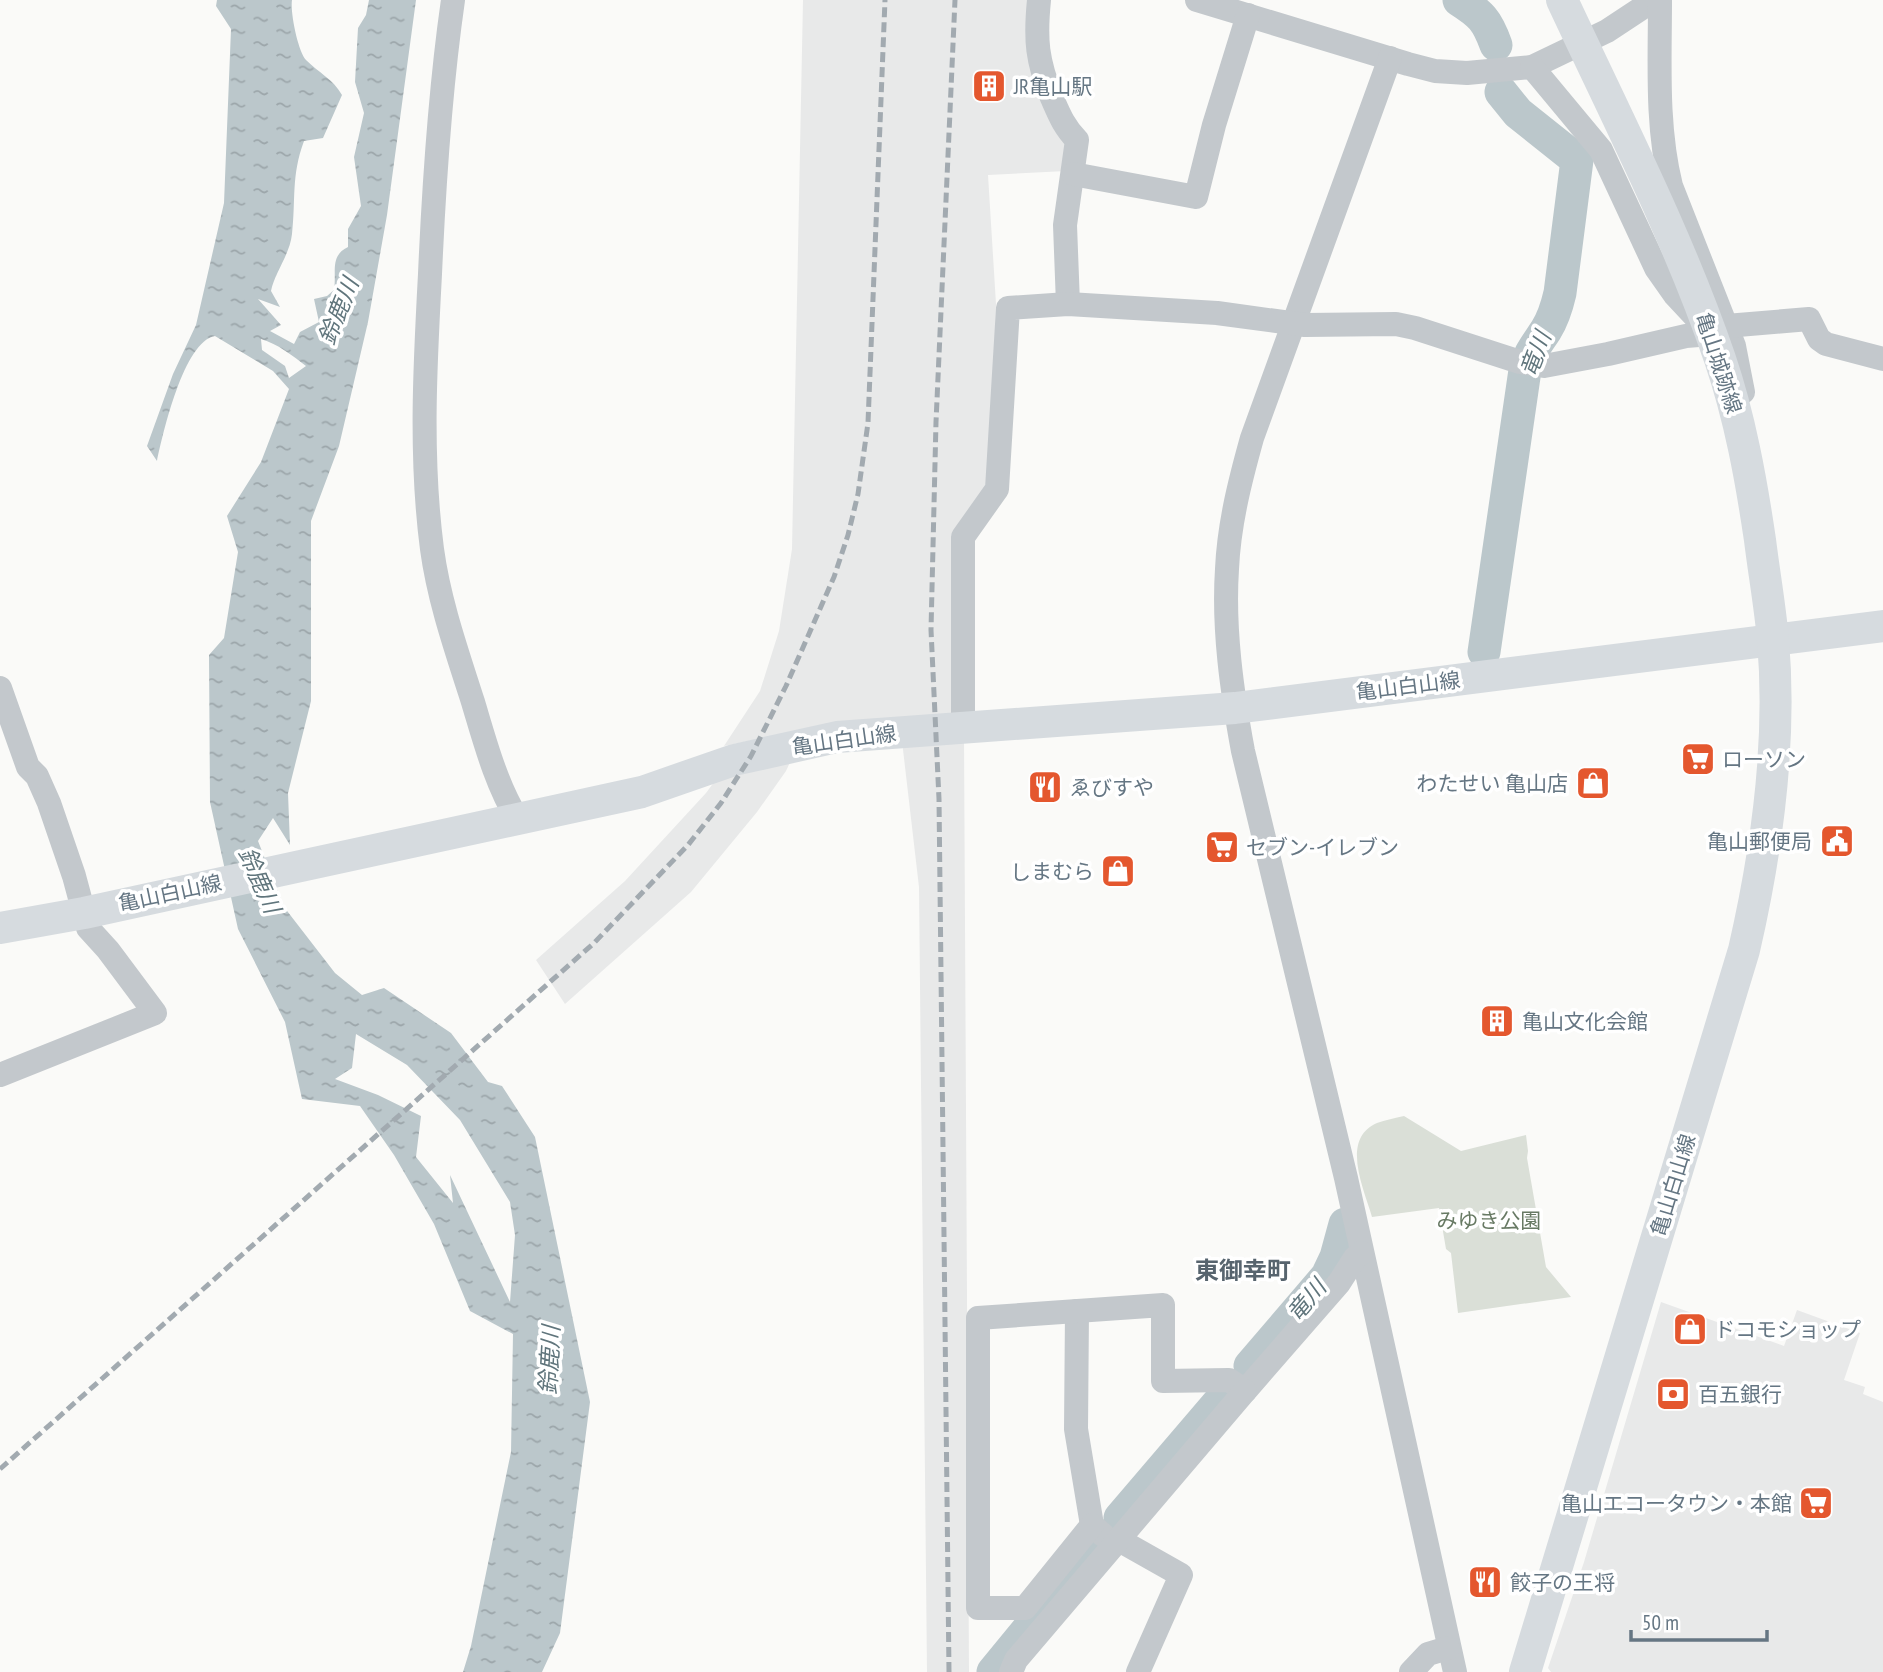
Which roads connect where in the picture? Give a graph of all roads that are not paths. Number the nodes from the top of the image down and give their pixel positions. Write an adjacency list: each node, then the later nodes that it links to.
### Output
1 (453, 0): 20 (street)
2 (1039, 0): 10 (street)
3 (1197, 0): 7 (street)
4 (1562, 0): 13 (main road, 亀山城跡線)
5 (1654, 0): 9 (street)
6 (1660, 0): 13 (street)
7 (1248, 15): 8 (street); 10 (street)
8 (1390, 58): 9 (street); 12 (street)
9 (1532, 67): 13 (street)
10 (1073, 174): 11 (street)
11 (1068, 304): 12 (street); 19 (street)
12 (1293, 322): 13 (street); 18 (street)
13 (1719, 330): 14 (street); 16 (main road, 亀山城跡線)
14 (1883, 359)
15 (1883, 626): 16 (main road)
16 (1773, 642): 18 (main road, 亀山白山線); 34 (main road, 亀山白山線)
17 (0, 688): 21 (street)
18 (1235, 708): 19 (main road, 亀山白山線); 24 (street)
19 (963, 727): 20 (main road, 亀山白山線)
20 (511, 822): 21 (main road, 亀山白山線)
21 (90, 911): 22 (main road, 亀山白山線); 23 (street)
22 (0, 928)
23 (0, 1074)
24 (1361, 1253): 26 (street); 29 (street)
25 (1077, 1311): 26 (street); 27 (street); 27 (street)
26 (1245, 1391): 28 (street)
27 (1092, 1525): 28 (street)
28 (1117, 1543): 30 (street); 31 (street)
29 (1448, 1648): 32 (street); 33 (street)
30 (1011, 1672)
31 (1138, 1672)
32 (1410, 1672)
33 (1455, 1672)
34 (1525, 1672)

